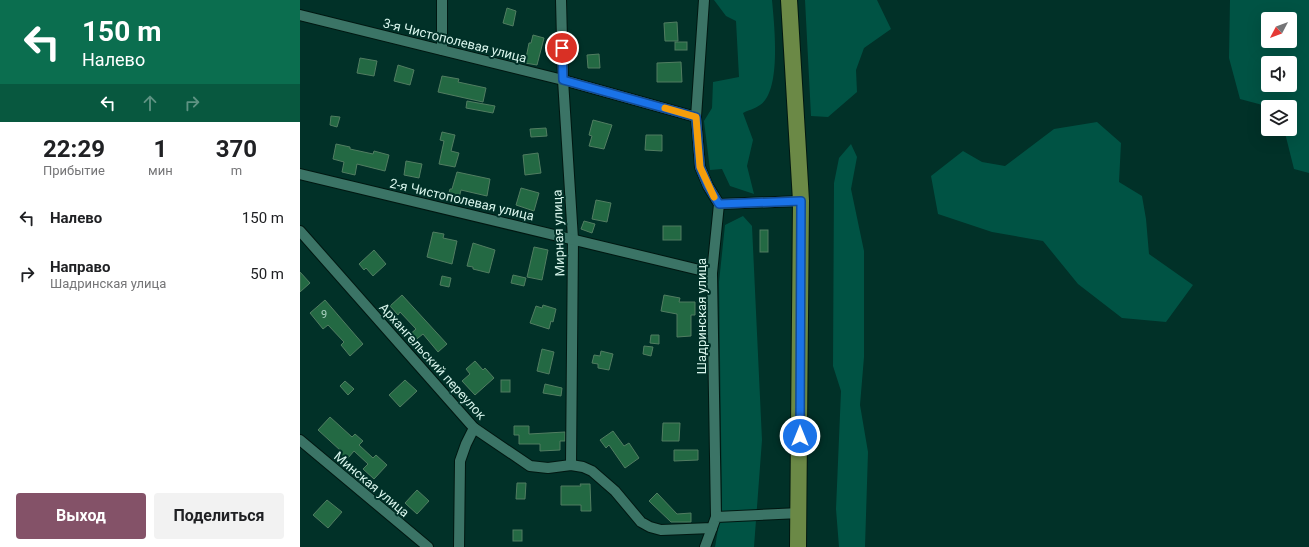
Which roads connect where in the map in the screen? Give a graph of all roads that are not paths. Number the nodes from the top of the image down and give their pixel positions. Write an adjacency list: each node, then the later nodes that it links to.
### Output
1 (442, 0): 6 (street)
2 (561, 0): 7 (street, Мирная улица)
3 (704, 0): 8 (street)
4 (789, 0): 10 (main road)
5 (300, 15): 6 (street, 3-я Чистополевая улица)
6 (442, 50): 7 (street, 3-я Чистополевая улица)
7 (563, 80): 8 (street, 3-я Чистополевая улица); 13 (street, Мирная улица)
8 (696, 117): 11 (street)
9 (300, 174): 13 (street, 2-я Чистополевая улица)
10 (801, 201): 11 (street); 18 (main road)
11 (719, 204): 14 (street, Шадринская улица)
12 (300, 231): 15 (street, Архангельский переулок)
13 (573, 239): 14 (street, 2-я Чистополевая улица); 17 (street, Мирная улица)
14 (712, 273): 19 (street, Шадринская улица)
15 (474, 428): 17 (street, Архангельский переулок); 22 (street)
16 (300, 440): 21 (street, Минская улица)
17 (571, 465): 20 (street)
18 (800, 513): 19 (street); 24 (main road)
19 (716, 517): 20 (street)
20 (712, 528): 23 (street)
21 (428, 547)
22 (459, 547)
23 (705, 547)
24 (798, 547)

